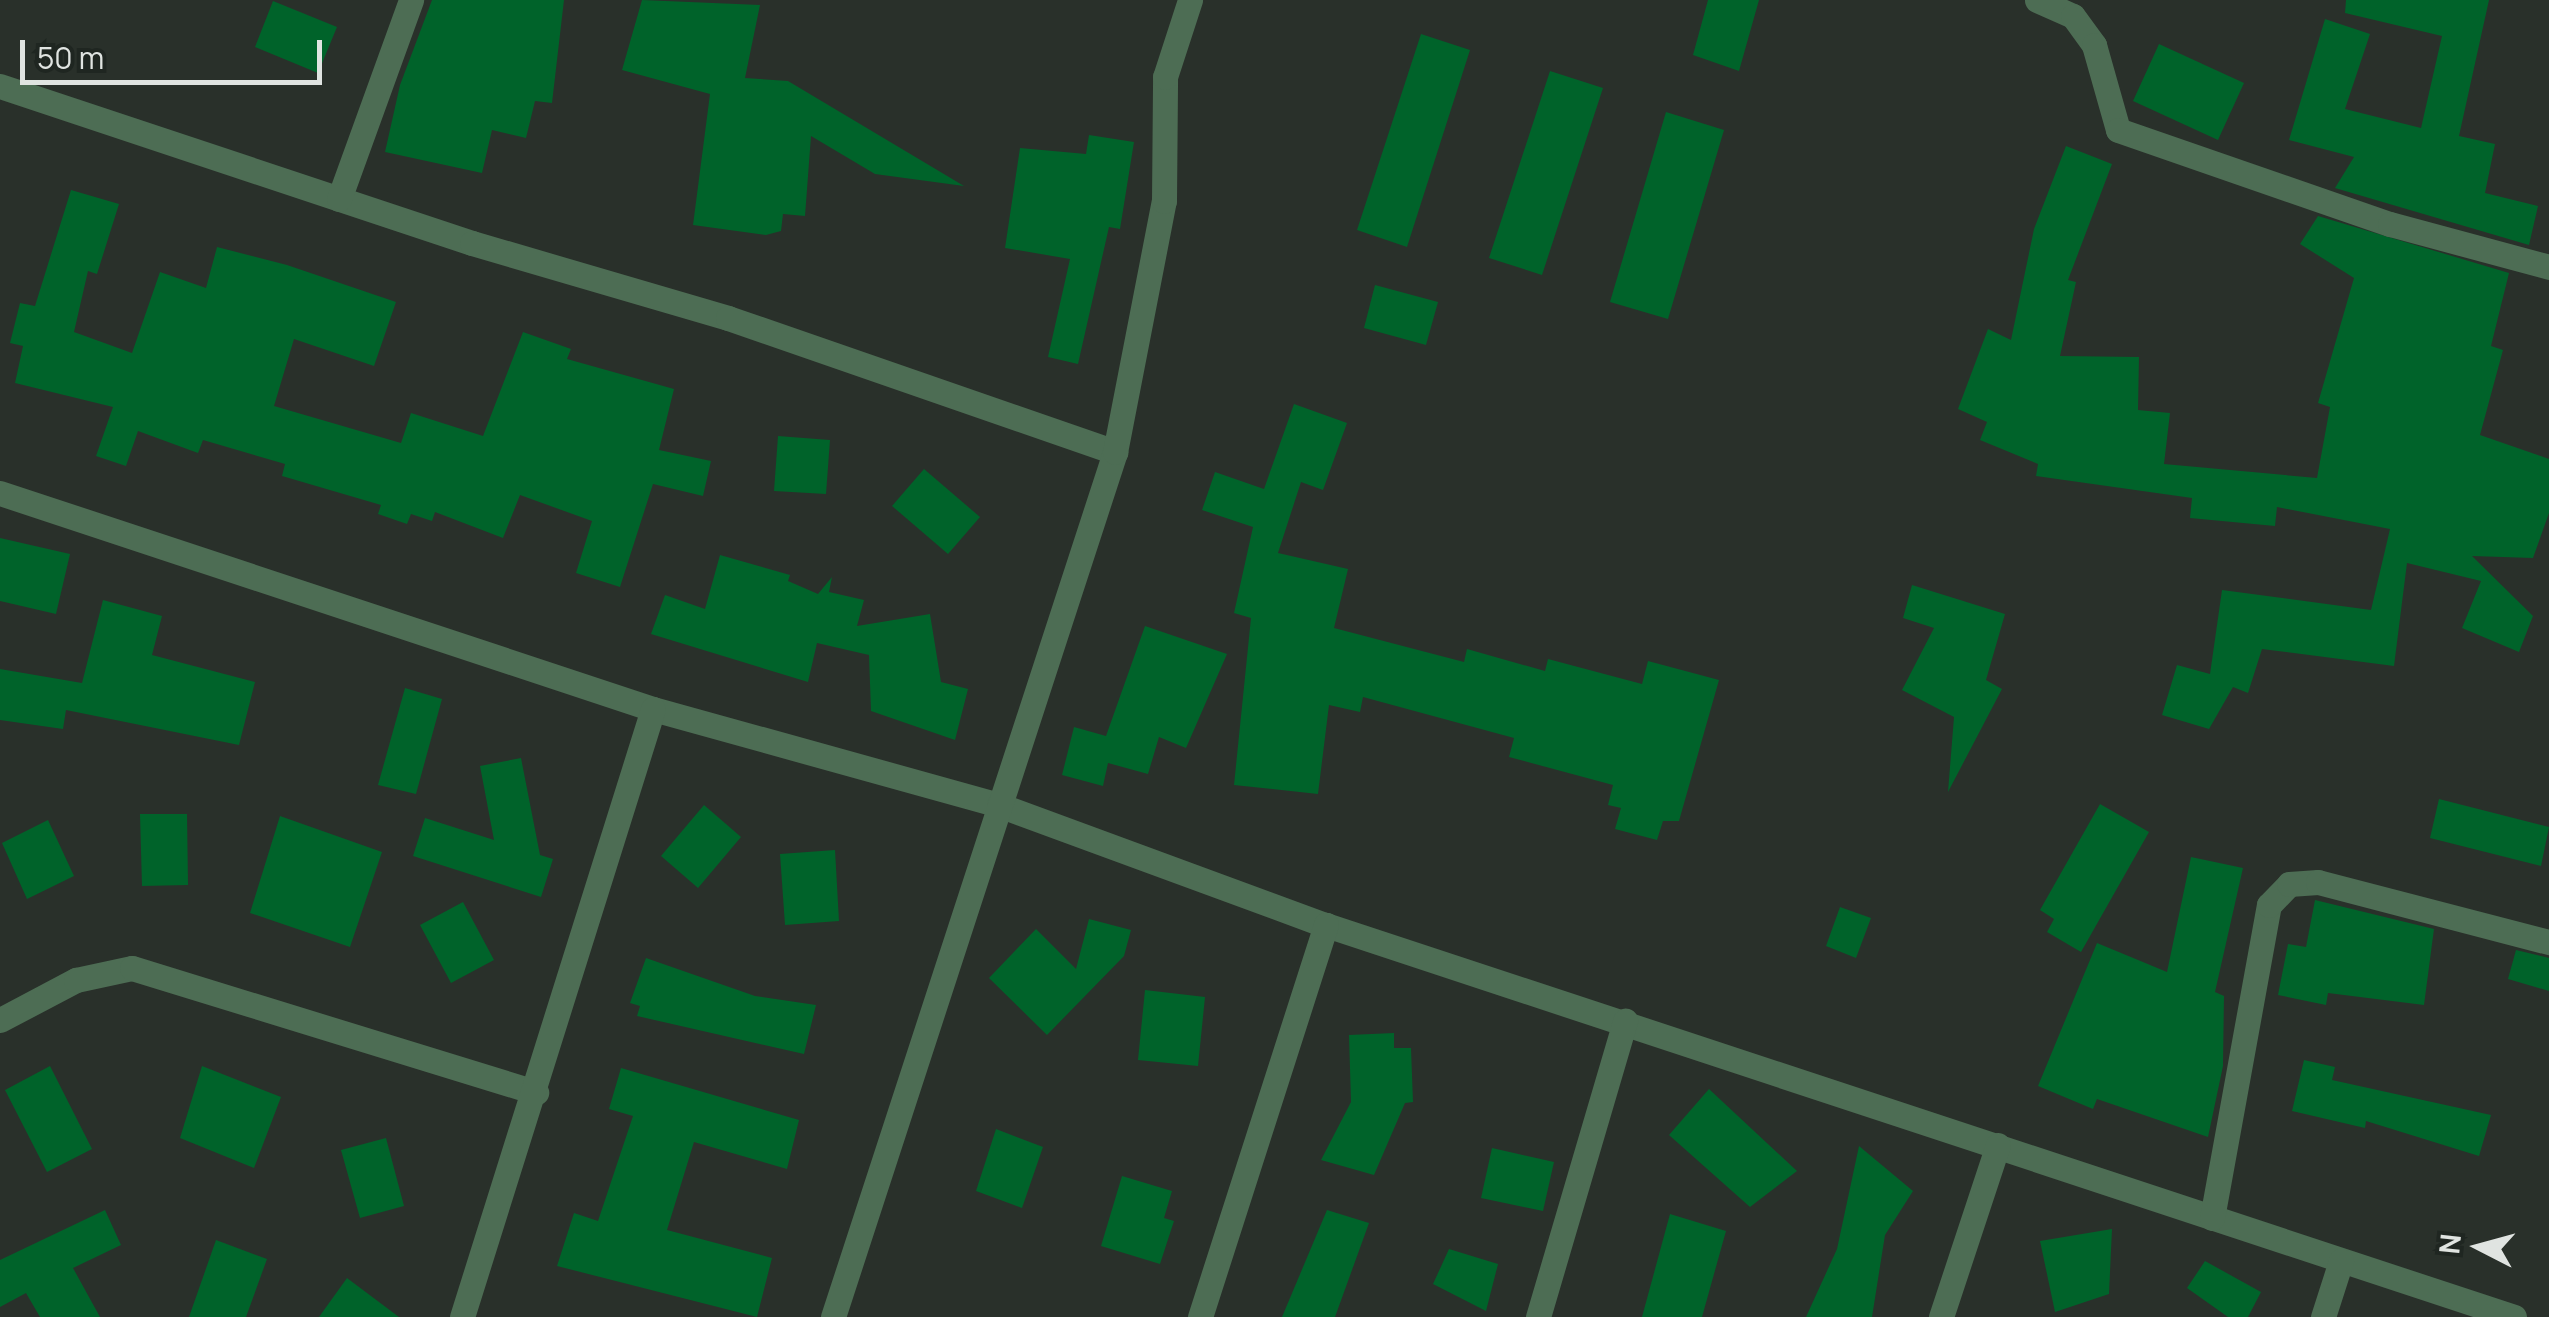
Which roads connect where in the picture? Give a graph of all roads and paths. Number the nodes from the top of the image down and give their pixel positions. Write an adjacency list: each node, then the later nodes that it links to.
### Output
1 (411, 0): 5 (street)
2 (1190, 0): 7 (street)
3 (2037, 0): 6 (street)
4 (0, 86): 5 (street)
5 (339, 200): 7 (street)
6 (2549, 267)
7 (1116, 452): 10 (street)
8 (0, 493): 9 (street)
9 (653, 708): 10 (street); 15 (street)
10 (999, 804): 11 (street); 20 (street)
11 (1326, 926): 14 (street); 21 (street)
12 (2549, 942): 17 (street)
13 (0, 1020): 15 (street)
14 (1625, 1021): 16 (street); 22 (street)
15 (536, 1092): 19 (street)
16 (1998, 1145): 17 (street); 23 (street)
17 (2212, 1218): 18 (street)
18 (2341, 1261): 24 (street); 25 (street)
19 (462, 1317)
20 (833, 1317)
21 (1200, 1317)
22 (1538, 1317)
23 (1941, 1317)
24 (2322, 1317)
25 (2514, 1317)

